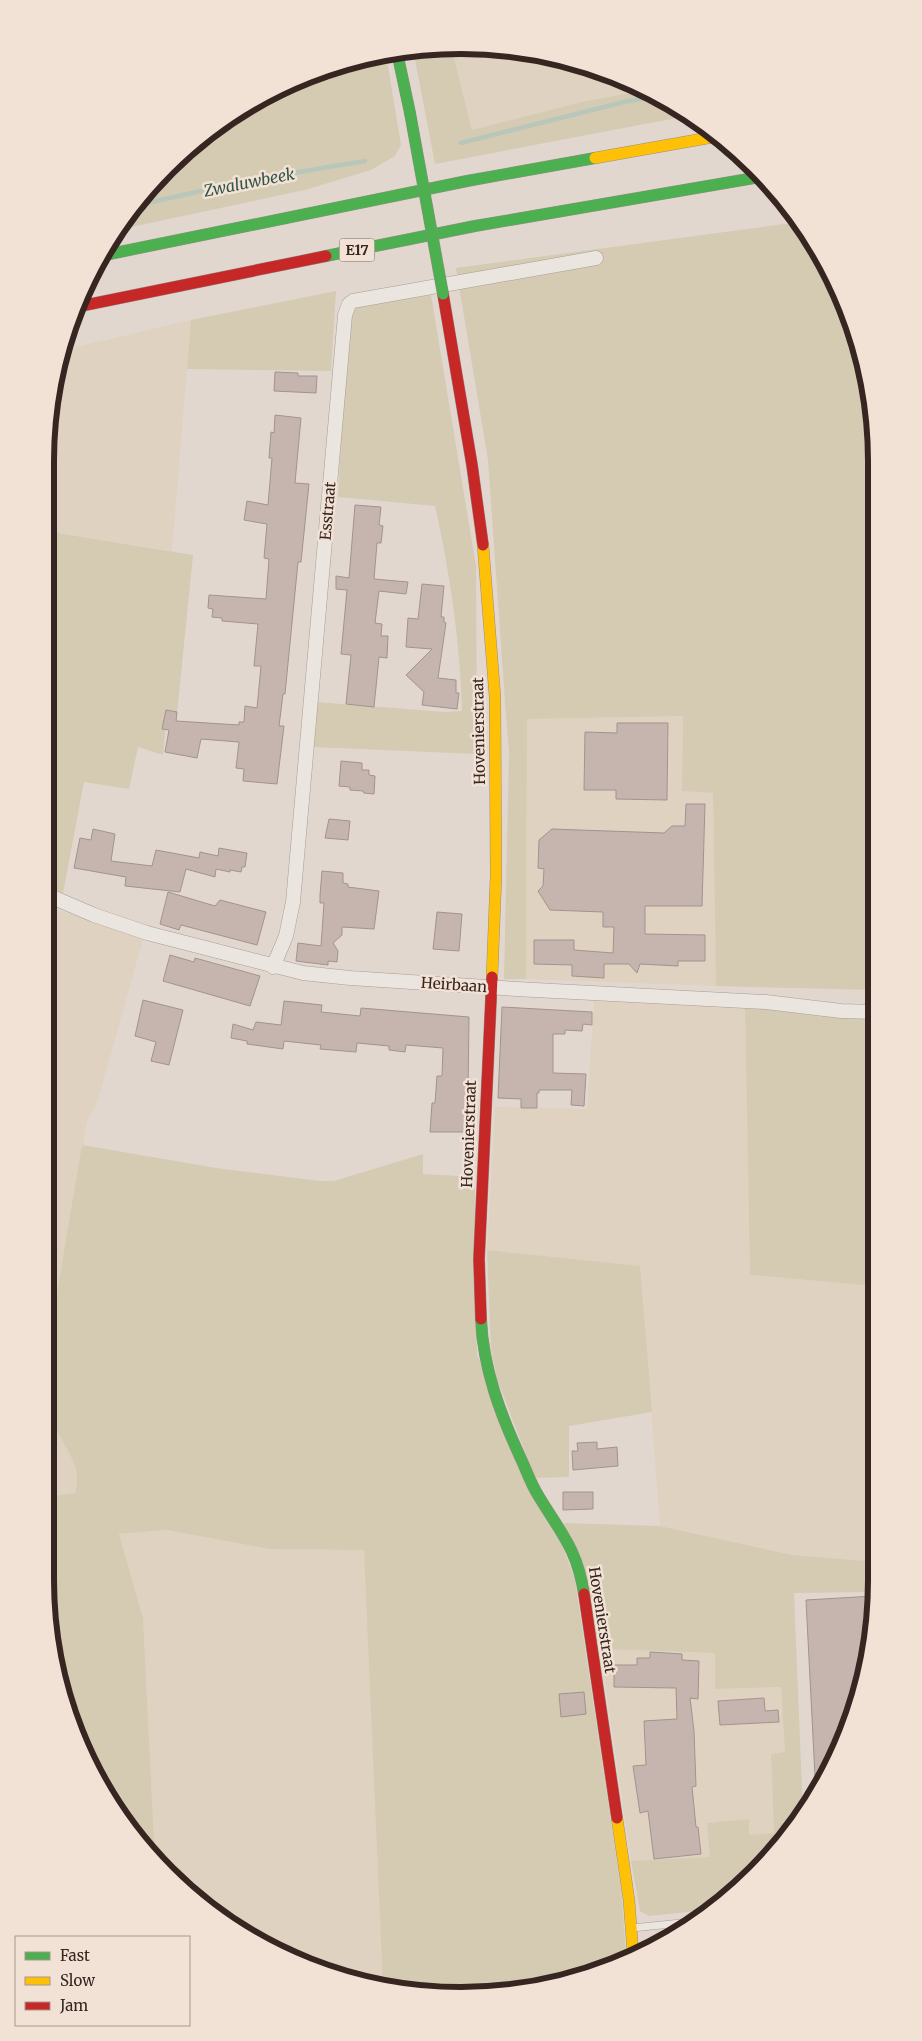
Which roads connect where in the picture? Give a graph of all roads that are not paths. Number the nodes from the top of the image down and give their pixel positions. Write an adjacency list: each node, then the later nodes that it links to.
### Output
1 (398, 59): 9 (main road, Hovenierstraat, bridge)
2 (709, 138): 4 (main road)
3 (754, 178): 6 (main road, E17)
4 (110, 254)
5 (596, 258): 8 (street, Esstraat)
6 (85, 305)
7 (54, 898): 8 (street, Heirbaan)
8 (273, 966): 9 (street, Heirbaan)
9 (490, 987): 10 (street, Heirbaan); 12 (main road, Hovenierstraat)
10 (868, 1012)
11 (681, 1923): 12 (lane)
12 (632, 1928): 13 (main road, Hovenierstraat)
13 (634, 1948)

